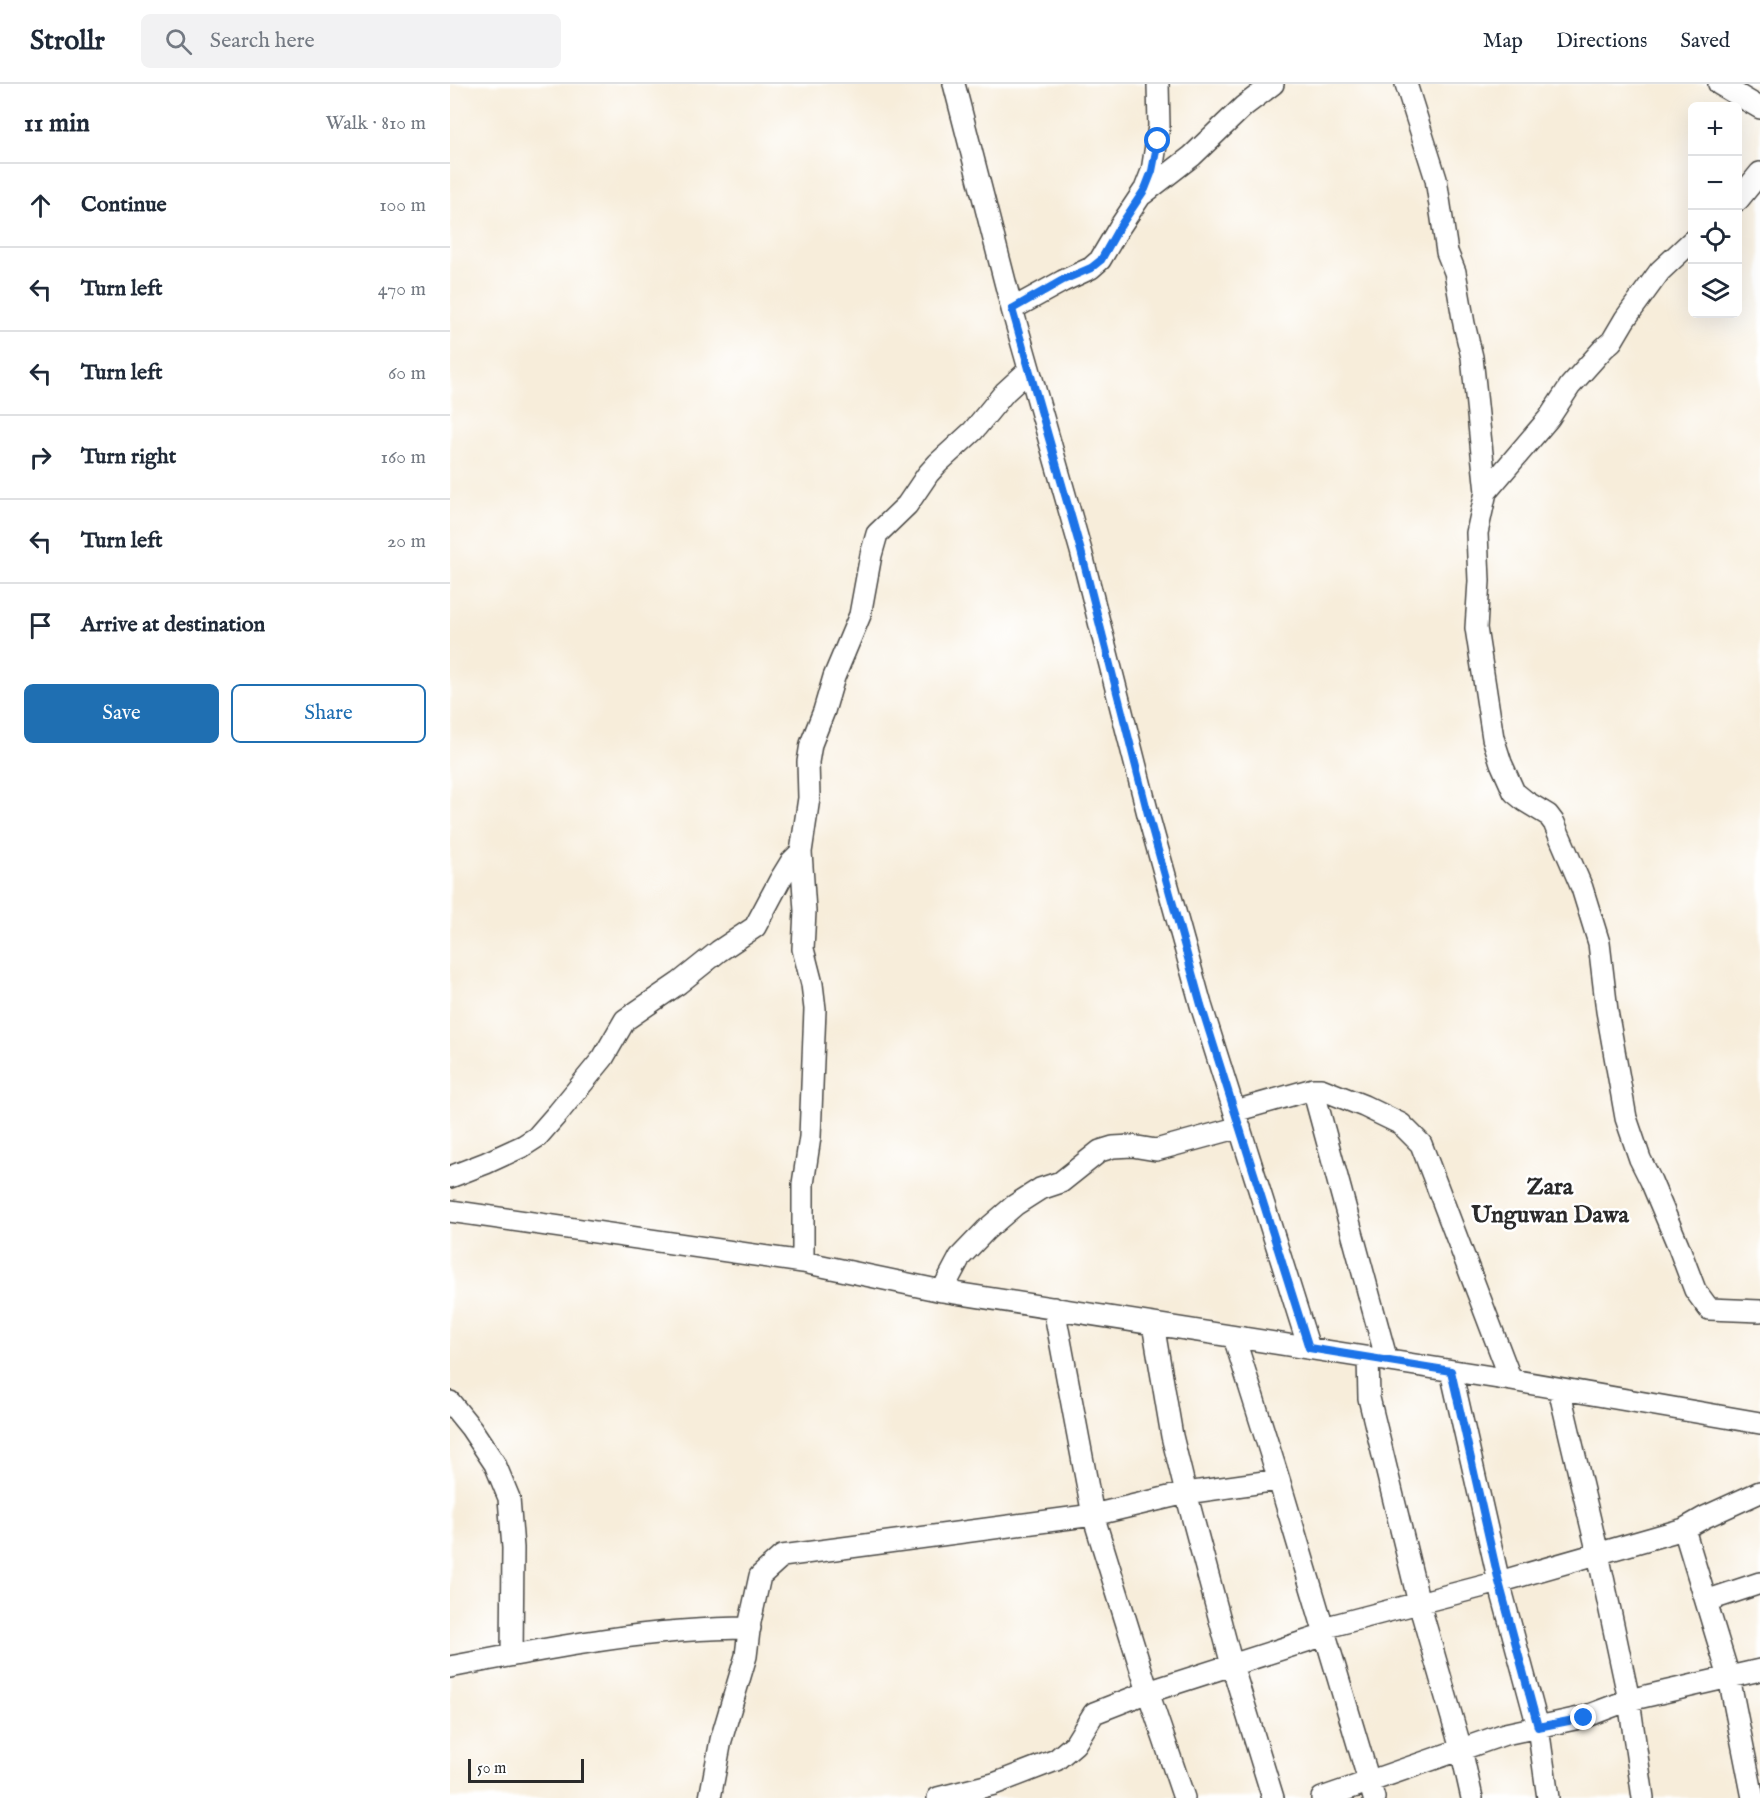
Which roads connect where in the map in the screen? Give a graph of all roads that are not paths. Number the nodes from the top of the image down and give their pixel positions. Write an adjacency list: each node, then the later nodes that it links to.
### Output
1 (954, 84): 11 (street)
2 (1158, 84): 9 (street)
3 (1273, 84): 9 (street)
4 (1406, 84): 13 (street)
5 (1719, 84): 6 (street)
6 (1760, 108)
7 (1760, 173): 8 (street)
8 (1742, 194)
9 (1140, 196): 11 (street)
10 (1688, 245): 13 (street)
11 (1012, 309): 12 (street)
12 (1029, 370): 14 (street); 16 (street)
13 (1486, 492): 22 (street)
14 (801, 852): 17 (street); 19 (street)
15 (1312, 1089): 16 (street); 26 (street); 28 (street)
16 (1237, 1119): 20 (street); 25 (street)
17 (450, 1177)
18 (450, 1211): 19 (street)
19 (803, 1262): 20 (street)
20 (942, 1291): 21 (street)
21 (1054, 1308): 23 (street); 35 (street)
22 (1760, 1311)
23 (1153, 1324): 24 (street); 34 (street)
24 (1234, 1337): 25 (street); 32 (street)
25 (1309, 1348): 26 (street)
26 (1378, 1359): 27 (street); 41 (street)
27 (1451, 1371): 28 (street); 38 (street)
28 (1511, 1380): 29 (street)
29 (1558, 1389): 31 (street); 37 (street)
30 (450, 1402): 44 (street)
31 (1760, 1423)
32 (1279, 1480): 34 (street); 43 (street)
33 (1760, 1492): 36 (street)
34 (1186, 1493): 35 (street); 45 (street)
35 (1093, 1515): 42 (street); 49 (street)
36 (1684, 1529): 37 (street); 40 (street)
37 (1598, 1554): 38 (street); 50 (street)
38 (1499, 1582): 41 (street); 51 (street)
39 (1760, 1583): 40 (street)
40 (1706, 1602): 48 (street)
41 (1419, 1603): 43 (street); 52 (street)
42 (750, 1628): 44 (street); 55 (street)
43 (1324, 1631): 45 (street); 54 (street)
44 (512, 1655): 46 (street)
45 (1232, 1665): 49 (street); 58 (street)
46 (450, 1667)
47 (1760, 1670): 48 (street)
48 (1729, 1677): 50 (street); 53 (street)
49 (1148, 1692): 56 (street); 57 (street)
50 (1629, 1700): 51 (street); 62 (street)
51 (1538, 1727): 52 (street); 61 (street)
52 (1461, 1749): 54 (street); 60 (street)
53 (1753, 1766): 63 (street)
54 (1371, 1790): 59 (street)
55 (710, 1798)
56 (938, 1798)
57 (1184, 1798)
58 (1273, 1798)
59 (1322, 1798)
60 (1472, 1798)
61 (1548, 1798)
62 (1643, 1798)
63 (1752, 1798)

